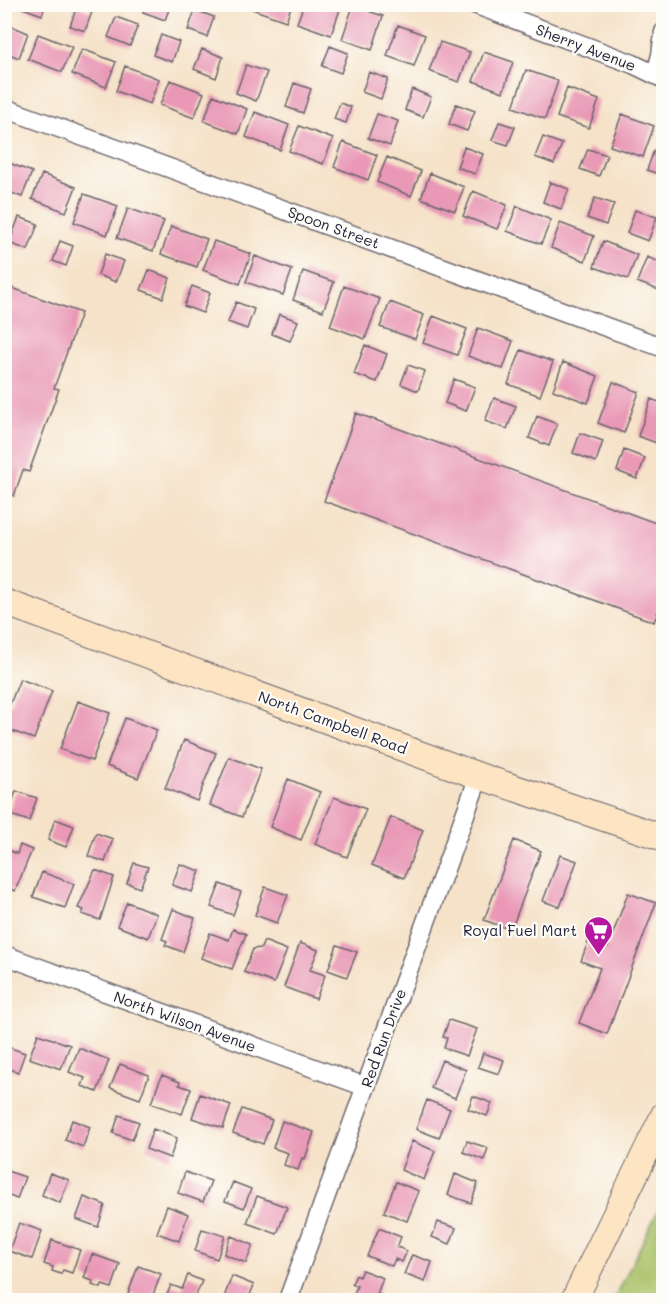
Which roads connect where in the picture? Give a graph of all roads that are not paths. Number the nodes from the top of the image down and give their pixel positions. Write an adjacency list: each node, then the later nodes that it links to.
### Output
1 (474, 4): 3 (street, Sherry Avenue)
2 (663, 32): 3 (street)
3 (660, 76)
4 (4, 108): 5 (street, Spoon Street)
5 (663, 348)
6 (4, 602): 7 (street, North Campbell Road)
7 (478, 776): 8 (street, North Campbell Road); 10 (street, Red Run Drive)
8 (663, 838)
9 (4, 955): 10 (street, North Wilson Avenue)
10 (366, 1087): 12 (street, Red Run Drive)
11 (663, 1115): 13 (street)
12 (288, 1300)
13 (574, 1300)

